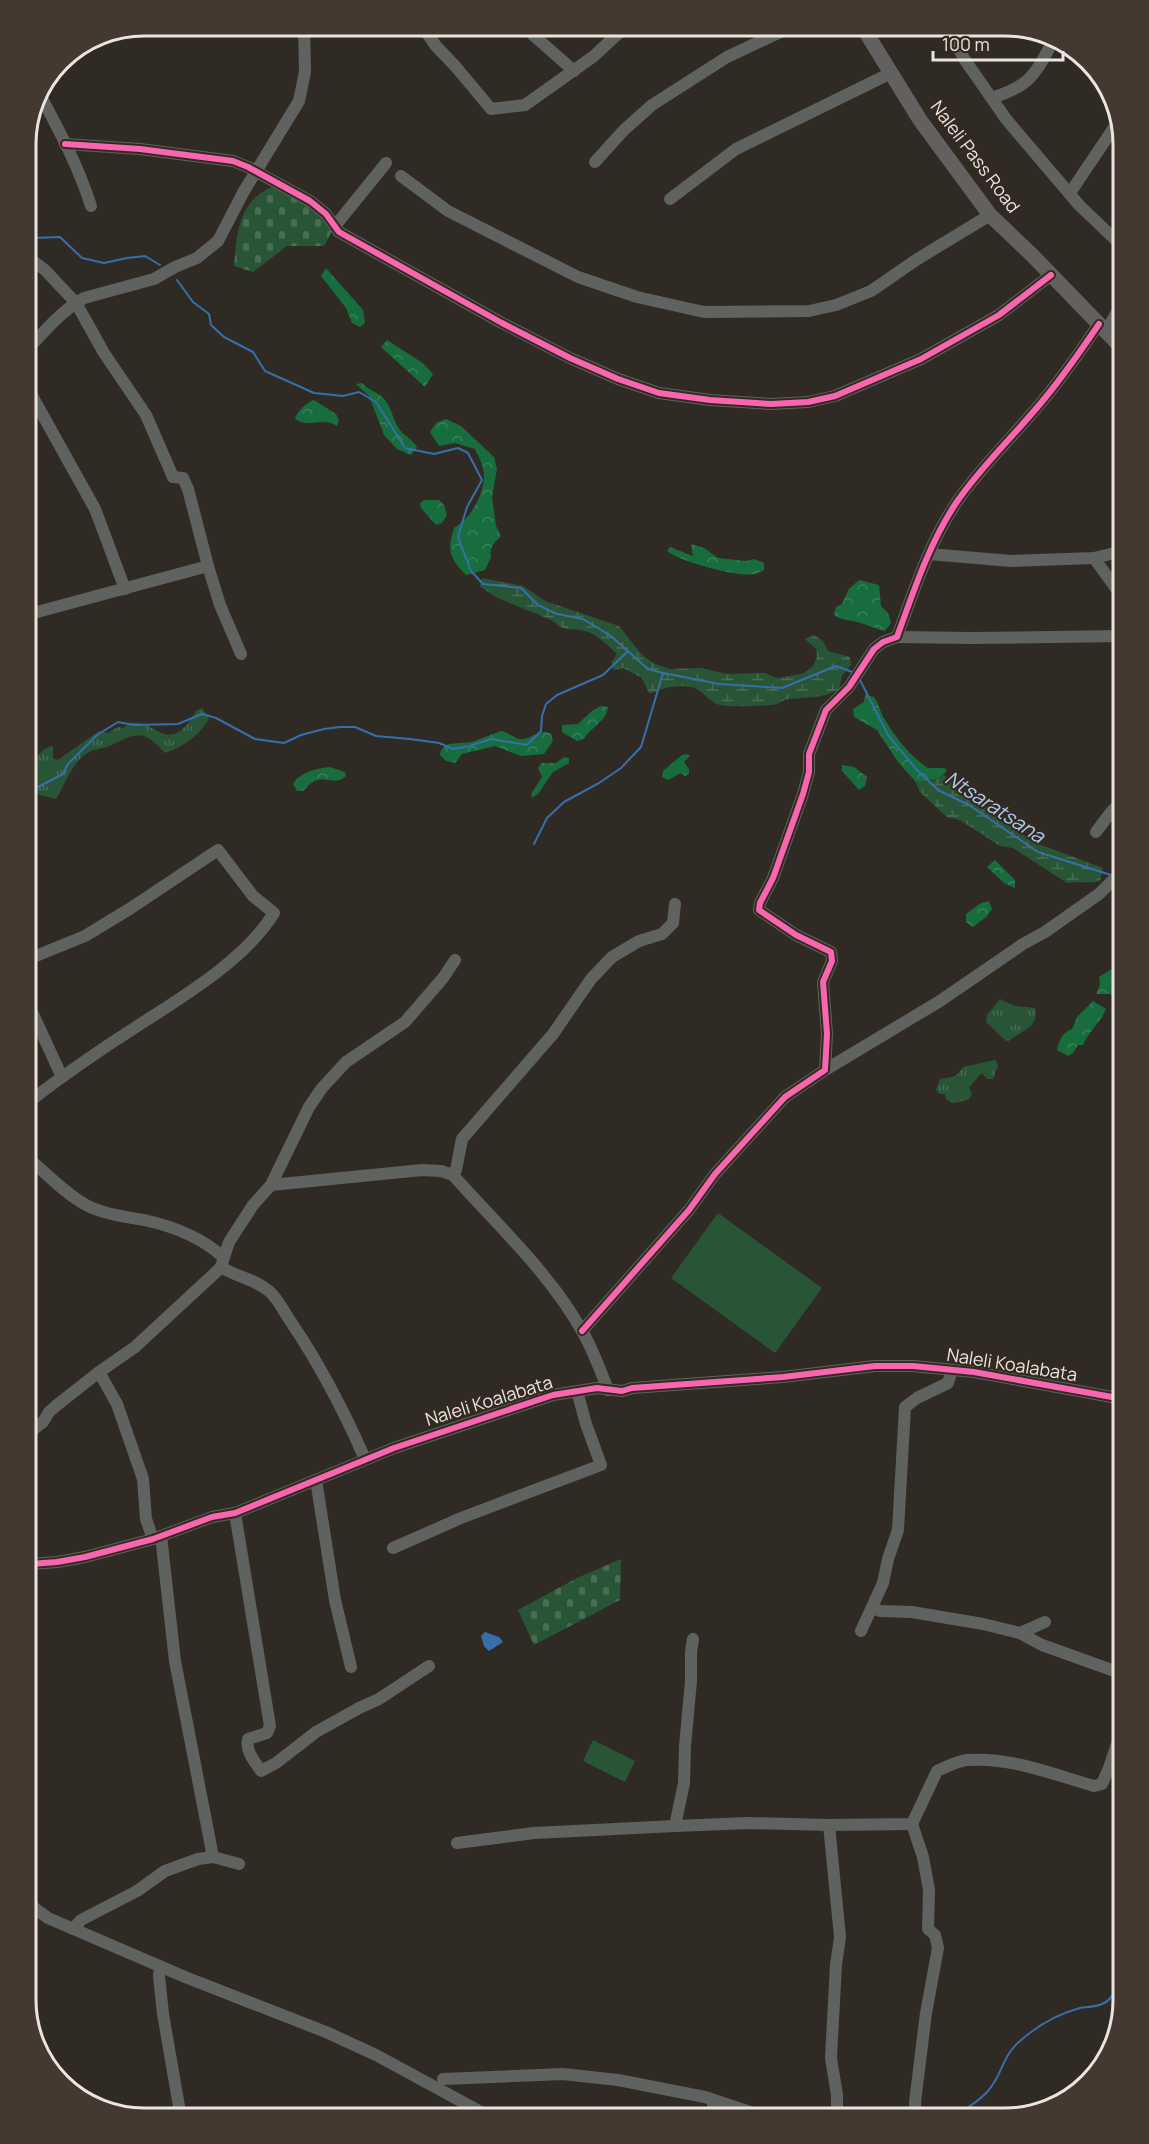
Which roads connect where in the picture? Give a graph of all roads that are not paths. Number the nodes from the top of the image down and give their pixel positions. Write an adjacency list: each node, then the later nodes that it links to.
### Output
1 (304, 36): 17 (street)
2 (429, 36): 9 (street)
3 (534, 36): 9 (street)
4 (615, 36): 9 (street)
5 (772, 36): 15 (street)
6 (868, 36): 10 (main road, Naleli Pass Road)
7 (951, 36): 11 (street)
8 (1050, 46): 11 (street)
9 (574, 71)
10 (891, 73): 20 (street); 22 (main road, Naleli Pass Road)
11 (992, 98): 19 (street)
12 (44, 101): 14 (street)
13 (1112, 130): 19 (street)
14 (65, 144): 17 (street); 21 (street)
15 (595, 162)
16 (386, 163): 23 (street)
17 (257, 172): 23 (street); 27 (street)
18 (401, 176): 22 (street)
19 (1070, 193): 24 (street)
20 (670, 199)
21 (91, 206)
22 (990, 215): 26 (main road, Naleli Pass Road)
23 (335, 226): 26 (street)
24 (1113, 237)
25 (36, 263): 27 (street)
26 (1051, 275): 29 (main road, Naleli Pass Road)
27 (76, 303): 31 (street); 36 (street)
28 (1113, 316): 29 (street)
29 (1103, 328): 30 (main road, Naleli Pass Road); 33 (street)
30 (1113, 338)
31 (36, 340)
32 (36, 403): 38 (street)
33 (929, 554): 35 (street); 41 (street)
34 (1113, 554): 35 (street)
35 (1094, 558): 37 (street)
36 (208, 566): 38 (street); 42 (street)
37 (1113, 583)
38 (125, 589): 39 (street)
39 (36, 612)
40 (1113, 636): 41 (street)
41 (897, 637): 50 (street)
42 (241, 654)
43 (1113, 811): 44 (street)
44 (1096, 832)
45 (1113, 881): 50 (street)
46 (675, 904): 54 (street)
47 (36, 956): 51 (street)
48 (455, 960): 55 (street)
49 (36, 1021): 51 (street)
50 (825, 1070): 57 (street)
51 (62, 1077): 52 (street)
52 (36, 1096)
53 (36, 1165): 56 (street)
54 (453, 1174): 55 (street); 57 (street)
55 (270, 1185): 56 (street)
56 (222, 1262): 59 (street); 64 (street)
57 (582, 1331): 60 (street)
58 (952, 1370): 60 (street, Naleli Koalabata); 62 (street, Naleli Koalabata); 70 (street)
59 (99, 1372): 63 (street); 67 (street)
60 (608, 1390): 61 (street, Naleli Koalabata)
61 (576, 1391): 64 (street, Naleli Koalabata); 68 (street)
62 (1113, 1397)
63 (36, 1427)
64 (365, 1459): 65 (street, Naleli Koalabata)
65 (316, 1480): 66 (street, Naleli Koalabata); 76 (street)
66 (235, 1513): 67 (street, Naleli Koalabata); 75 (street)
67 (157, 1537): 69 (street, Naleli Koalabata); 83 (street)
68 (393, 1548)
69 (36, 1563)
70 (873, 1608): 72 (street); 73 (street)
71 (1045, 1622): 73 (street)
72 (861, 1631)
73 (1020, 1633): 77 (street)
74 (693, 1639): 81 (street)
75 (429, 1666)
76 (351, 1667)
77 (1113, 1670)
78 (1113, 1756): 79 (street)
79 (912, 1824): 80 (street); 95 (street)
80 (830, 1825): 81 (street); 94 (street)
81 (675, 1826): 82 (street)
82 (457, 1843)
83 (213, 1857): 84 (street); 86 (street)
84 (239, 1864)
85 (36, 1909): 86 (street)
86 (73, 1929): 87 (street)
87 (160, 1966): 90 (street); 91 (street)
88 (443, 2079): 89 (street)
89 (712, 2100): 92 (street); 93 (street)
90 (179, 2108)
91 (466, 2108)
92 (714, 2108)
93 (737, 2108)
94 (837, 2108)
95 (915, 2108)

